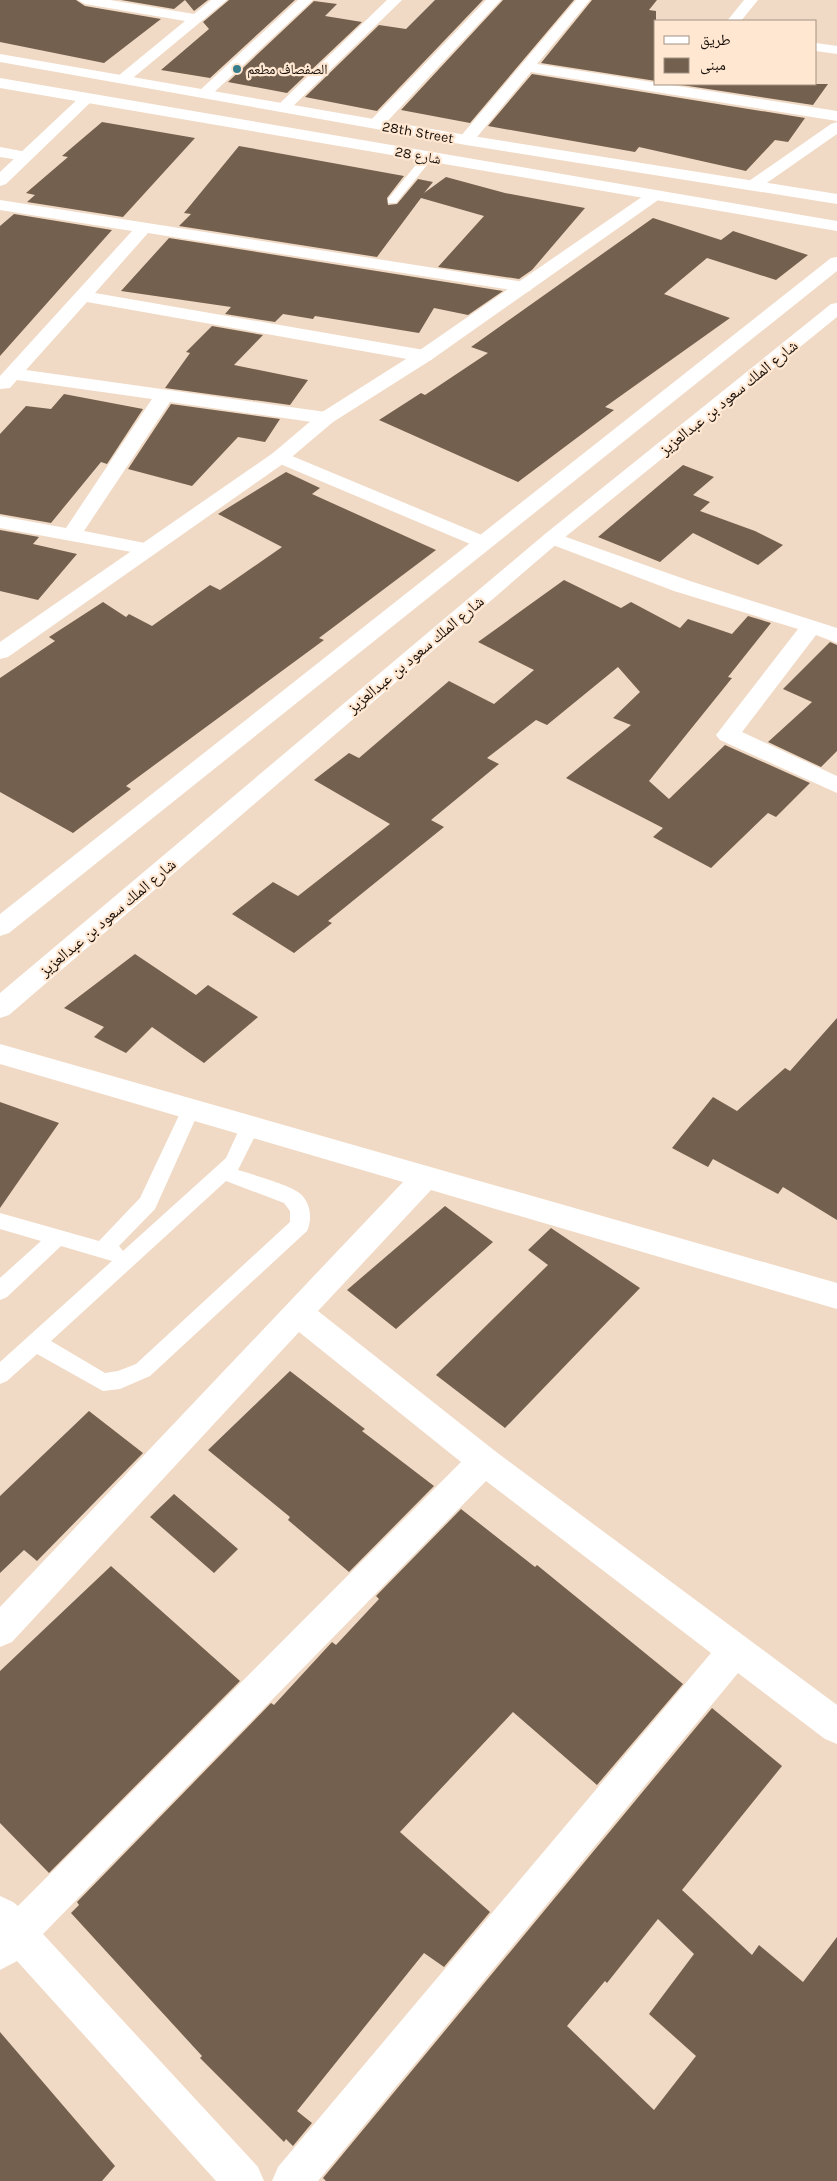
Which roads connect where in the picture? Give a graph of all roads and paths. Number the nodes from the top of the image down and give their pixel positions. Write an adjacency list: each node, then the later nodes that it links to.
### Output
1 (85, 0): 8 (street)
2 (220, 0): 8 (street)
3 (306, 0): 19 (street)
4 (394, 0): 21 (street)
5 (494, 0): 23 (street)
6 (584, 0): 13 (street)
7 (751, 0): 9 (street)
8 (196, 19): 14 (street)
9 (735, 20)
10 (817, 47): 11 (street)
11 (837, 50)
12 (0, 58): 14 (street, 28th Street)
13 (528, 67): 16 (street); 25 (street)
14 (123, 79): 19 (street, 28th Street)
15 (0, 83): 20 (street, شارع 28)
16 (654, 84)
17 (665, 85): 18 (street)
18 (680, 87): 22 (street)
19 (204, 94): 21 (street, 28th Street)
20 (87, 98): 27 (street); 28 (street, شارع 28)
21 (283, 108): 23 (street, 28th Street)
22 (837, 116)
23 (376, 124): 25 (street, 28th Street)
24 (837, 127): 30 (street)
25 (466, 140): 30 (street, 28th Street)
26 (0, 152): 27 (street)
27 (26, 156): 29 (street)
28 (428, 156): 31 (street, شارع 28); 34 (lane)
29 (0, 180)
30 (752, 186): 33 (street, 28th Street)
31 (625, 191): 32 (street, شارع 28); 36 (street)
32 (655, 195): 37 (street, شارع 28); 40 (street)
33 (837, 199)
34 (392, 202)
35 (0, 205): 38 (street)
36 (837, 213)
37 (837, 226)
38 (144, 228): 40 (street); 41 (street)
39 (837, 262): 51 (street)
40 (524, 287): 43 (street)
41 (82, 296): 43 (street); 44 (street)
42 (837, 308): 50 (street, شارع الملك سعود بن عبدالعزيز)
43 (424, 356): 46 (street)
44 (6, 381): 45 (street)
45 (164, 396): 46 (street); 49 (street)
46 (326, 418): 47 (street)
47 (280, 457): 51 (street); 52 (street)
48 (0, 522): 49 (street)
49 (71, 535): 52 (street)
50 (552, 538): 53 (street); 58 (street, شارع الملك سعود بن عبدالعزيز)
51 (482, 542): 57 (street)
52 (148, 549): 55 (street)
53 (812, 626): 54 (street); 56 (street)
54 (837, 636)
55 (0, 652)
56 (837, 785)
57 (0, 927)
58 (0, 1008)
59 (0, 1054): 60 (street)
60 (191, 1108): 61 (street); 66 (lane)
61 (250, 1126): 62 (lane); 63 (street)
62 (223, 1172): 67 (lane); 71 (lane)
63 (426, 1176): 69 (street); 70 (street)
64 (0, 1221): 65 (lane)
65 (58, 1237): 66 (lane); 68 (lane)
66 (103, 1250): 67 (lane)
67 (130, 1257): 71 (lane)
68 (0, 1291)
69 (837, 1296)
70 (298, 1313): 73 (street); 74 (street)
71 (36, 1343): 72 (lane)
72 (0, 1375)
73 (484, 1461): 75 (street); 77 (street)
74 (0, 1631)
75 (735, 1650): 76 (street); 79 (street)
76 (837, 1727)
77 (6, 1933): 78 (street)
78 (244, 2181)
79 (292, 2181)

